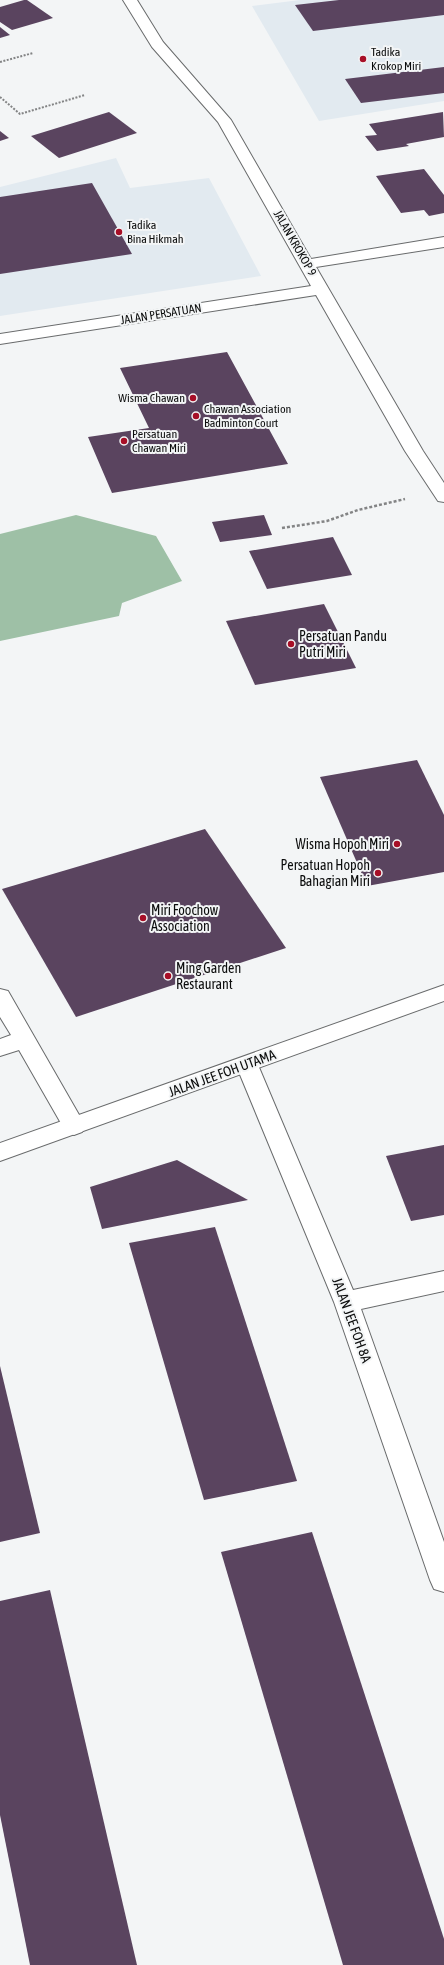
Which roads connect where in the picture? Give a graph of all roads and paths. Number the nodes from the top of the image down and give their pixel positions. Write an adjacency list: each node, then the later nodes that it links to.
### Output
1 (130, 0): 9 (street, JALAN KROKOP 9)
2 (33, 53): 3 (path)
3 (0, 62)
4 (85, 95): 6 (path)
5 (0, 97): 6 (path)
6 (5, 102): 7 (path)
7 (0, 103)
8 (444, 242): 9 (street)
9 (307, 264): 10 (street, JALAN KROKOP 9)
10 (321, 289): 11 (street, JALAN PERSATUAN); 12 (street, JALAN KROKOP 9)
11 (0, 339)
12 (443, 495): 13 (path)
13 (282, 528)
14 (444, 994): 18 (street, JALAN JEE FOH UTAMA)
15 (0, 997): 16 (street)
16 (24, 1039): 17 (street); 19 (street)
17 (0, 1048)
18 (247, 1065): 19 (street, JALAN JEE FOH UTAMA); 22 (street, JALAN JEE FOH 8A)
19 (74, 1126): 20 (street, JALAN JEE FOH UTAMA)
20 (0, 1152)
21 (444, 1281): 22 (street)
22 (346, 1302): 23 (street, JALAN JEE FOH 8A)
23 (444, 1580)

